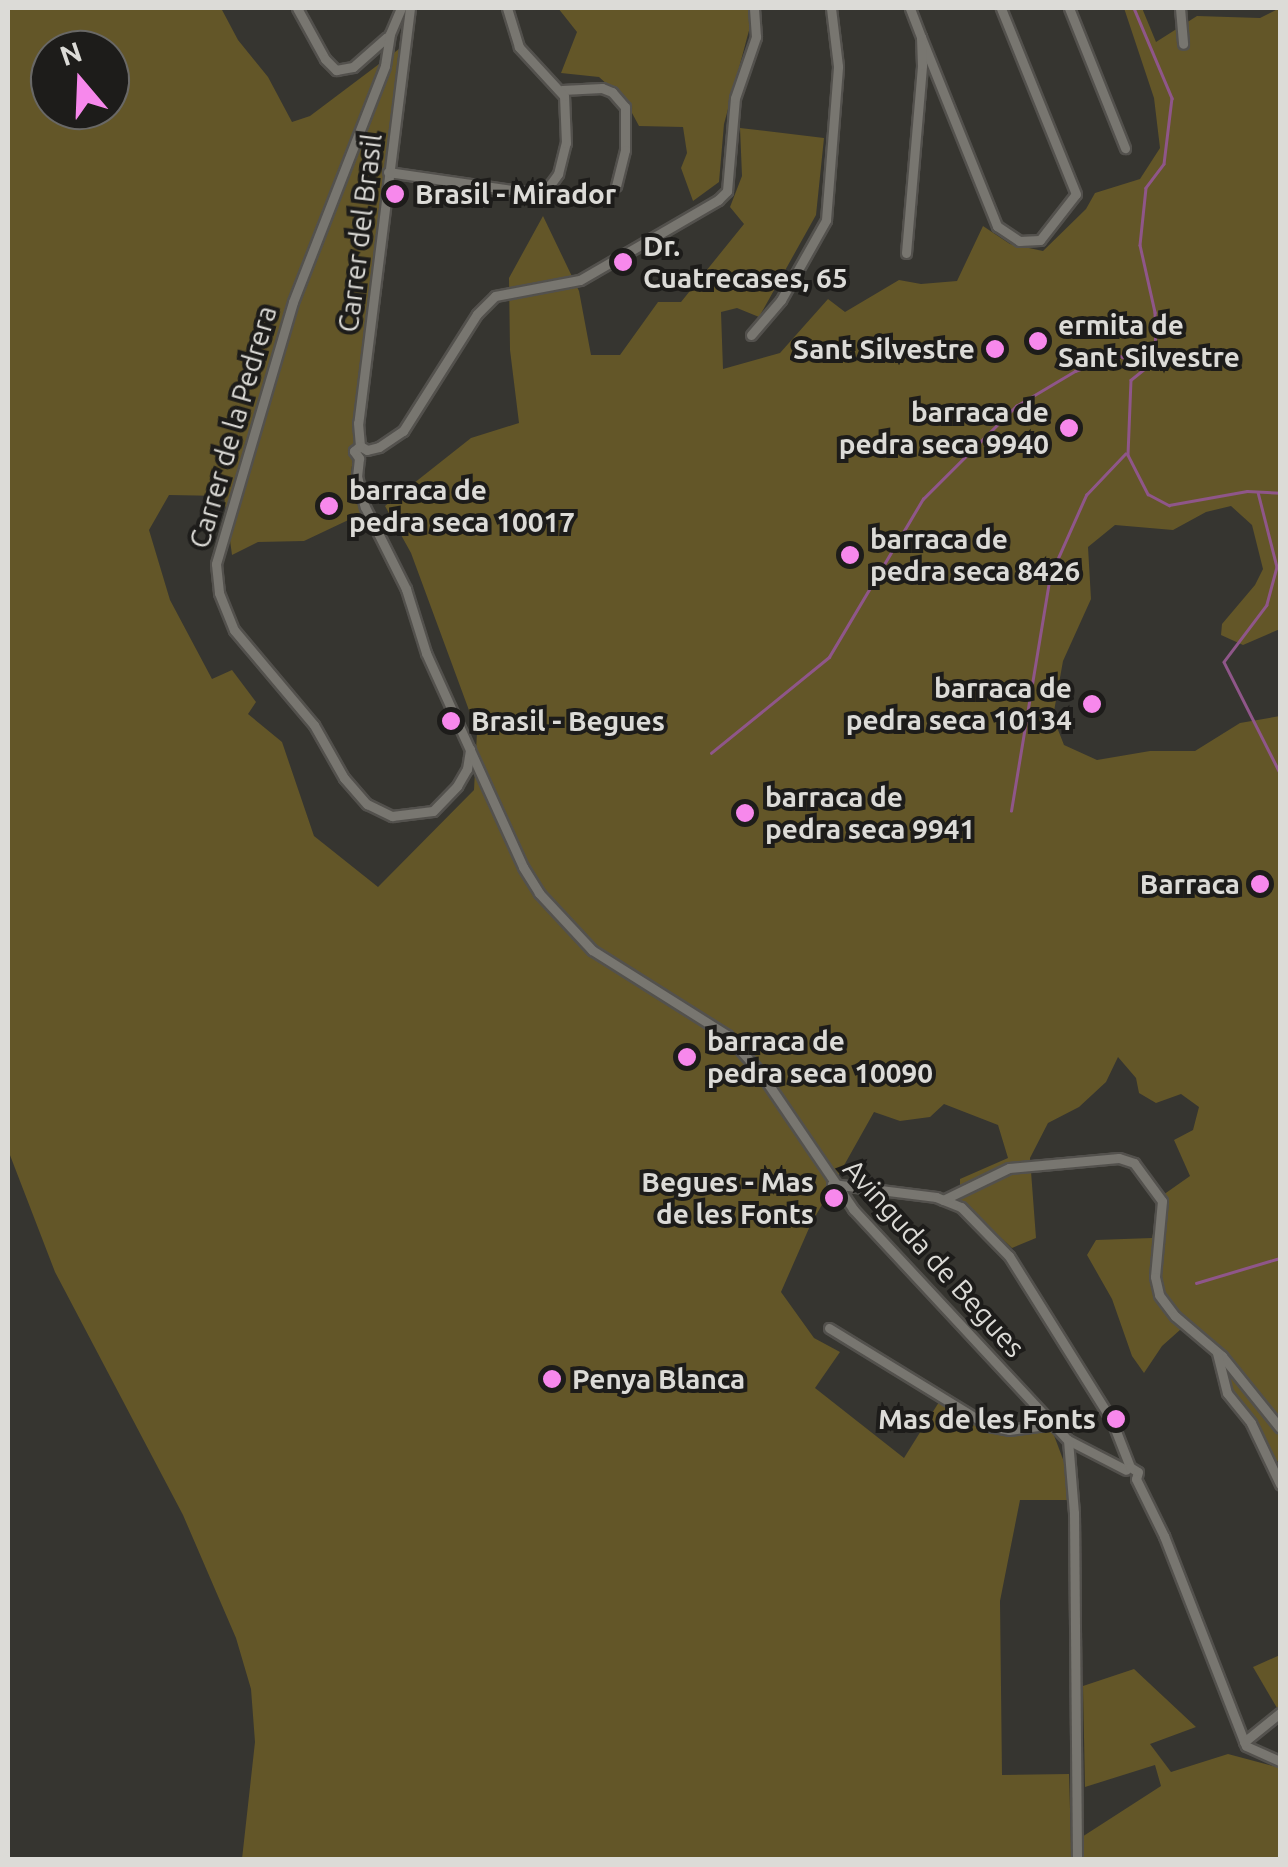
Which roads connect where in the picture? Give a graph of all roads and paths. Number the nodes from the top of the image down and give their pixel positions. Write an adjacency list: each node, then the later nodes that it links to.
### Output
1 (297, 8): 11 (street)
2 (401, 8): 11 (street, Carrer de la Pedrera)
3 (410, 8): 16 (street, Carrer del Brasil)
4 (507, 8): 14 (street)
5 (754, 8): 20 (street)
6 (831, 8): 19 (street)
7 (910, 8): 12 (street)
8 (1001, 8): 12 (street)
9 (1068, 8): 15 (street)
10 (1180, 8): 13 (street)
11 (390, 34): 21 (street, Carrer de la Pedrera)
12 (921, 37): 18 (street)
13 (1183, 44)
14 (562, 90): 16 (street); 17 (street)
15 (1125, 148)
16 (388, 172): 20 (street, Carrer del Brasil)
17 (616, 186)
18 (906, 252)
19 (752, 334)
20 (362, 451): 21 (street, Carrer del Brasil)
21 (470, 747): 22 (street, Avinguda de Begues)
22 (832, 1184): 23 (street); 26 (street, Avinguda de Begues)
23 (943, 1200): 25 (street); 29 (street)
24 (829, 1328): 26 (street)
25 (1216, 1351): 27 (street); 30 (street)
26 (1053, 1424): 28 (street, Avinguda de Begues)
27 (1280, 1428)
28 (1068, 1440): 29 (street, Avinguda de Begues); 34 (street)
29 (1128, 1468): 32 (street)
30 (1280, 1484)
31 (1280, 1713): 32 (street)
32 (1244, 1742): 33 (street)
33 (1280, 1761)
34 (1077, 1860)

